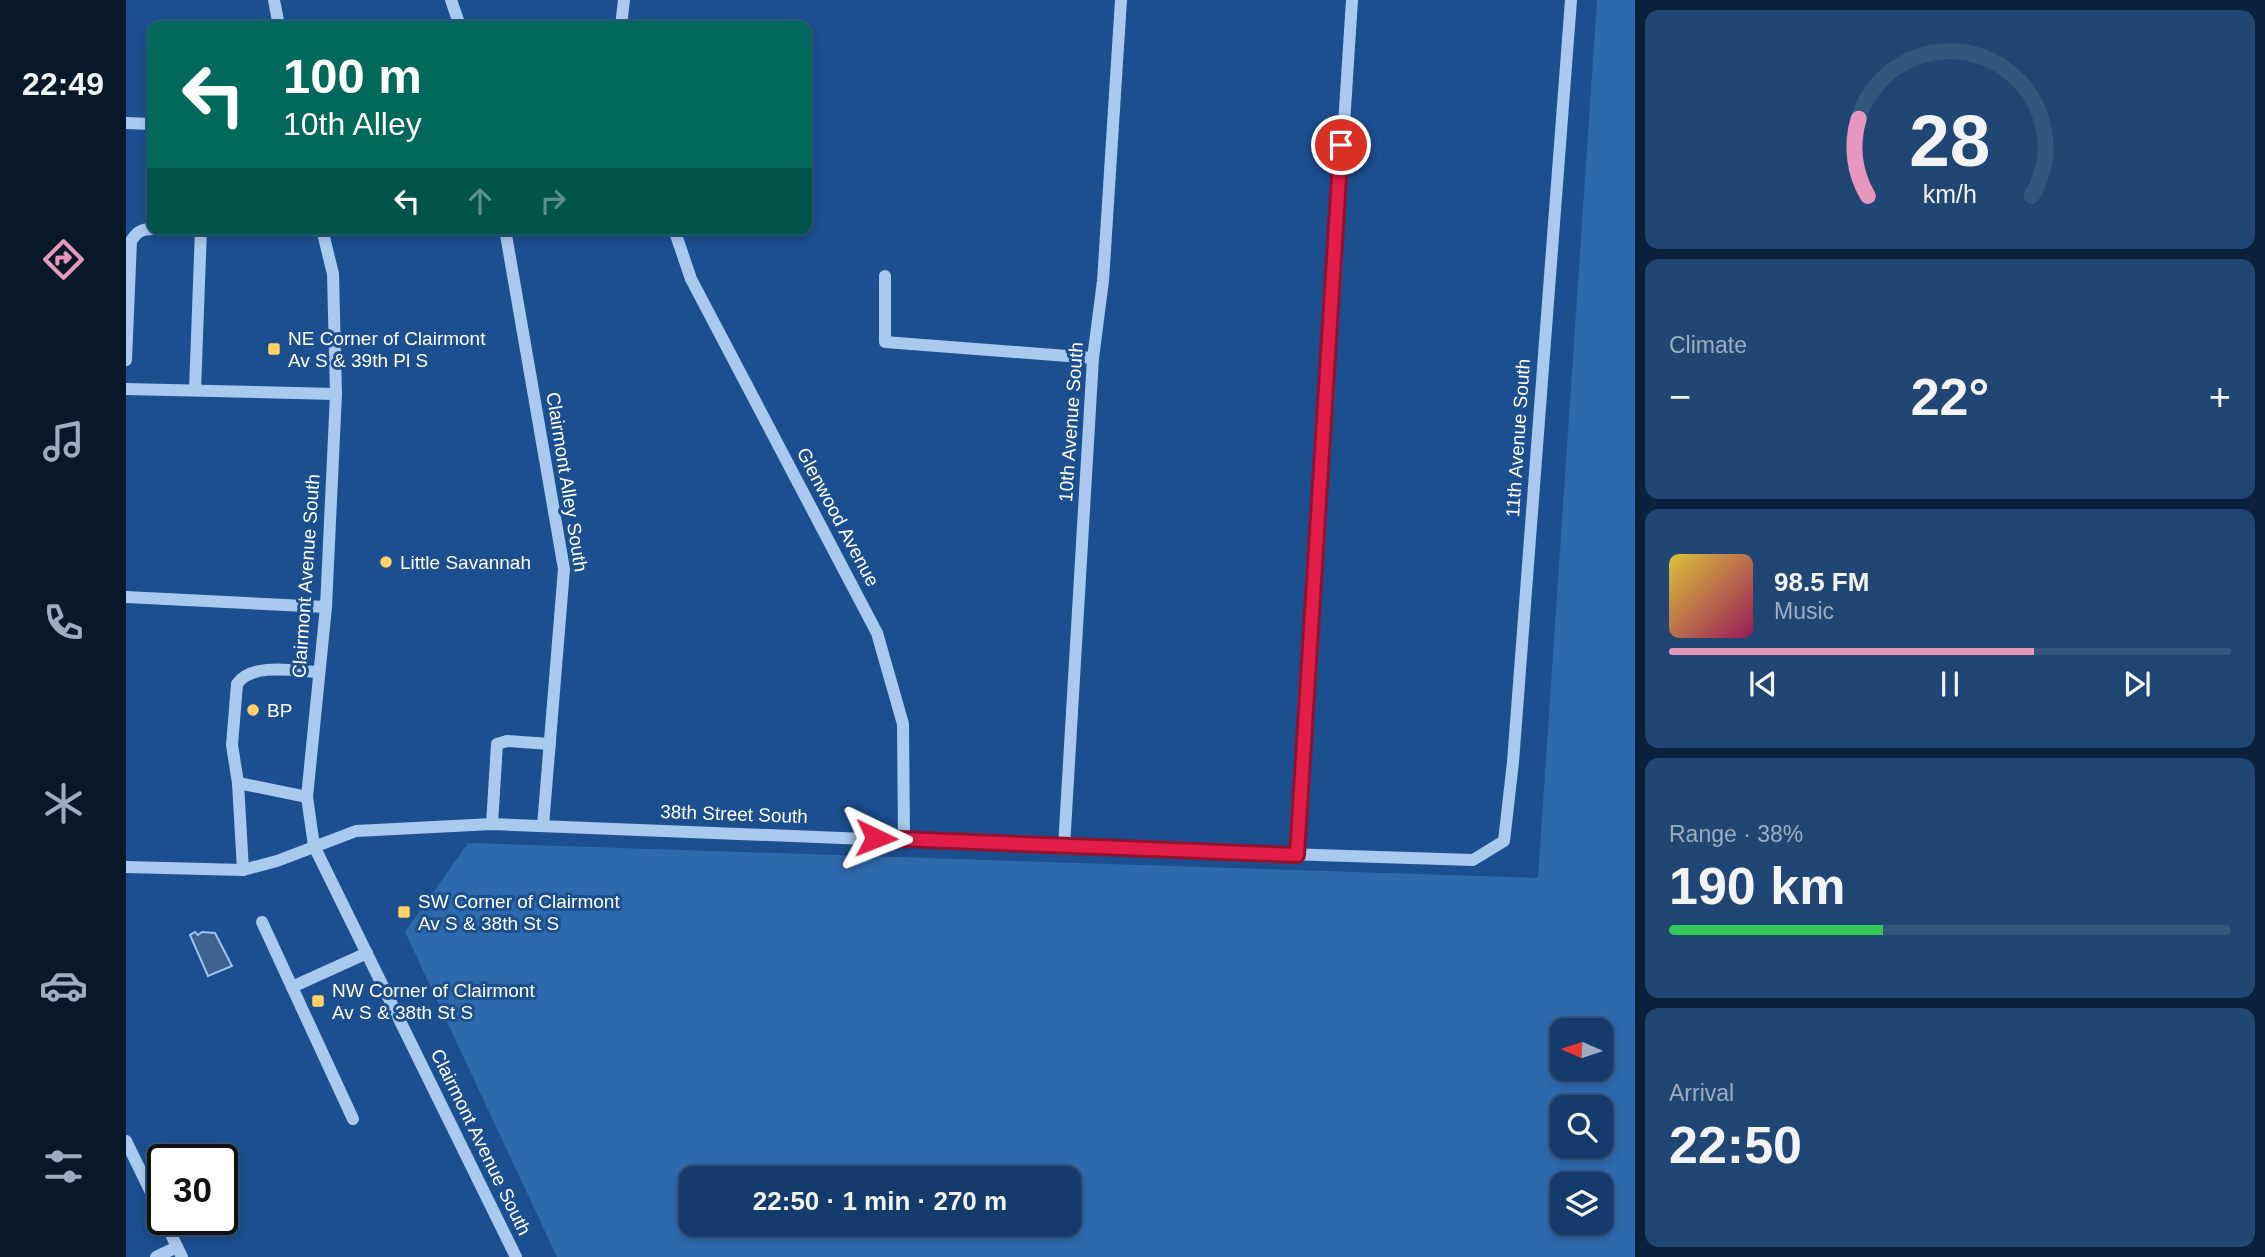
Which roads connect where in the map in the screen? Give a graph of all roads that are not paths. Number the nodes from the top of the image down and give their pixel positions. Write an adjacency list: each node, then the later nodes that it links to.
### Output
1 (274, 0): 8 (street)
2 (451, 0): 9 (street)
3 (624, 0): 10 (street)
4 (1121, 0): 19 (street, 10th Avenue South)
5 (1352, 0): 35 (street)
6 (1560, 0): 7 (street)
7 (1571, 0): 36 (street, 11th Avenue South)
8 (278, 21)
9 (458, 21)
10 (622, 21)
11 (126, 123): 12 (street)
12 (147, 124)
13 (147, 229): 20 (street)
14 (201, 235): 22 (street)
15 (323, 235): 23 (street, Clairmont Avenue South)
16 (506, 235): 27 (street, Clairmont Alley South)
17 (676, 235): 32 (street, Glenwood Avenue)
18 (886, 276): 19 (street)
19 (1093, 358): 34 (street, 10th Avenue South)
20 (126, 360)
21 (126, 389): 22 (street)
22 (195, 390): 23 (street)
23 (336, 394): 25 (street, Clairmont Avenue South)
24 (126, 597): 25 (street)
25 (326, 607): 26 (street, Clairmont Avenue South)
26 (319, 672): 28 (street); 29 (street, Clairmont Avenue South)
27 (550, 744): 30 (street); 31 (street, Clairmont Alley South)
28 (238, 783): 29 (street); 38 (street)
29 (307, 797): 33 (street, Clairmont Avenue South)
30 (492, 824): 31 (street, 38th Street South); 33 (street, 38th Street South)
31 (543, 826): 32 (street, 38th Street South)
32 (904, 839): 34 (street, 38th Street South)
33 (314, 846): 38 (street, 38th Street South); 40 (street, Clairmont Avenue South)
34 (1065, 847): 35 (street, 38th Street South)
35 (1297, 855): 36 (street, 38th Street South)
36 (1473, 860)
37 (126, 867): 38 (street, 38th Street South)
38 (243, 870)
39 (262, 922): 41 (street)
40 (368, 953): 41 (street); 48 (street, Clairmont Avenue South)
41 (292, 987): 42 (street)
42 (353, 1119)
43 (126, 1141): 44 (street)
44 (147, 1185)
45 (171, 1235): 46 (street)
46 (179, 1252): 47 (street)
47 (156, 1257)
48 (516, 1257)

